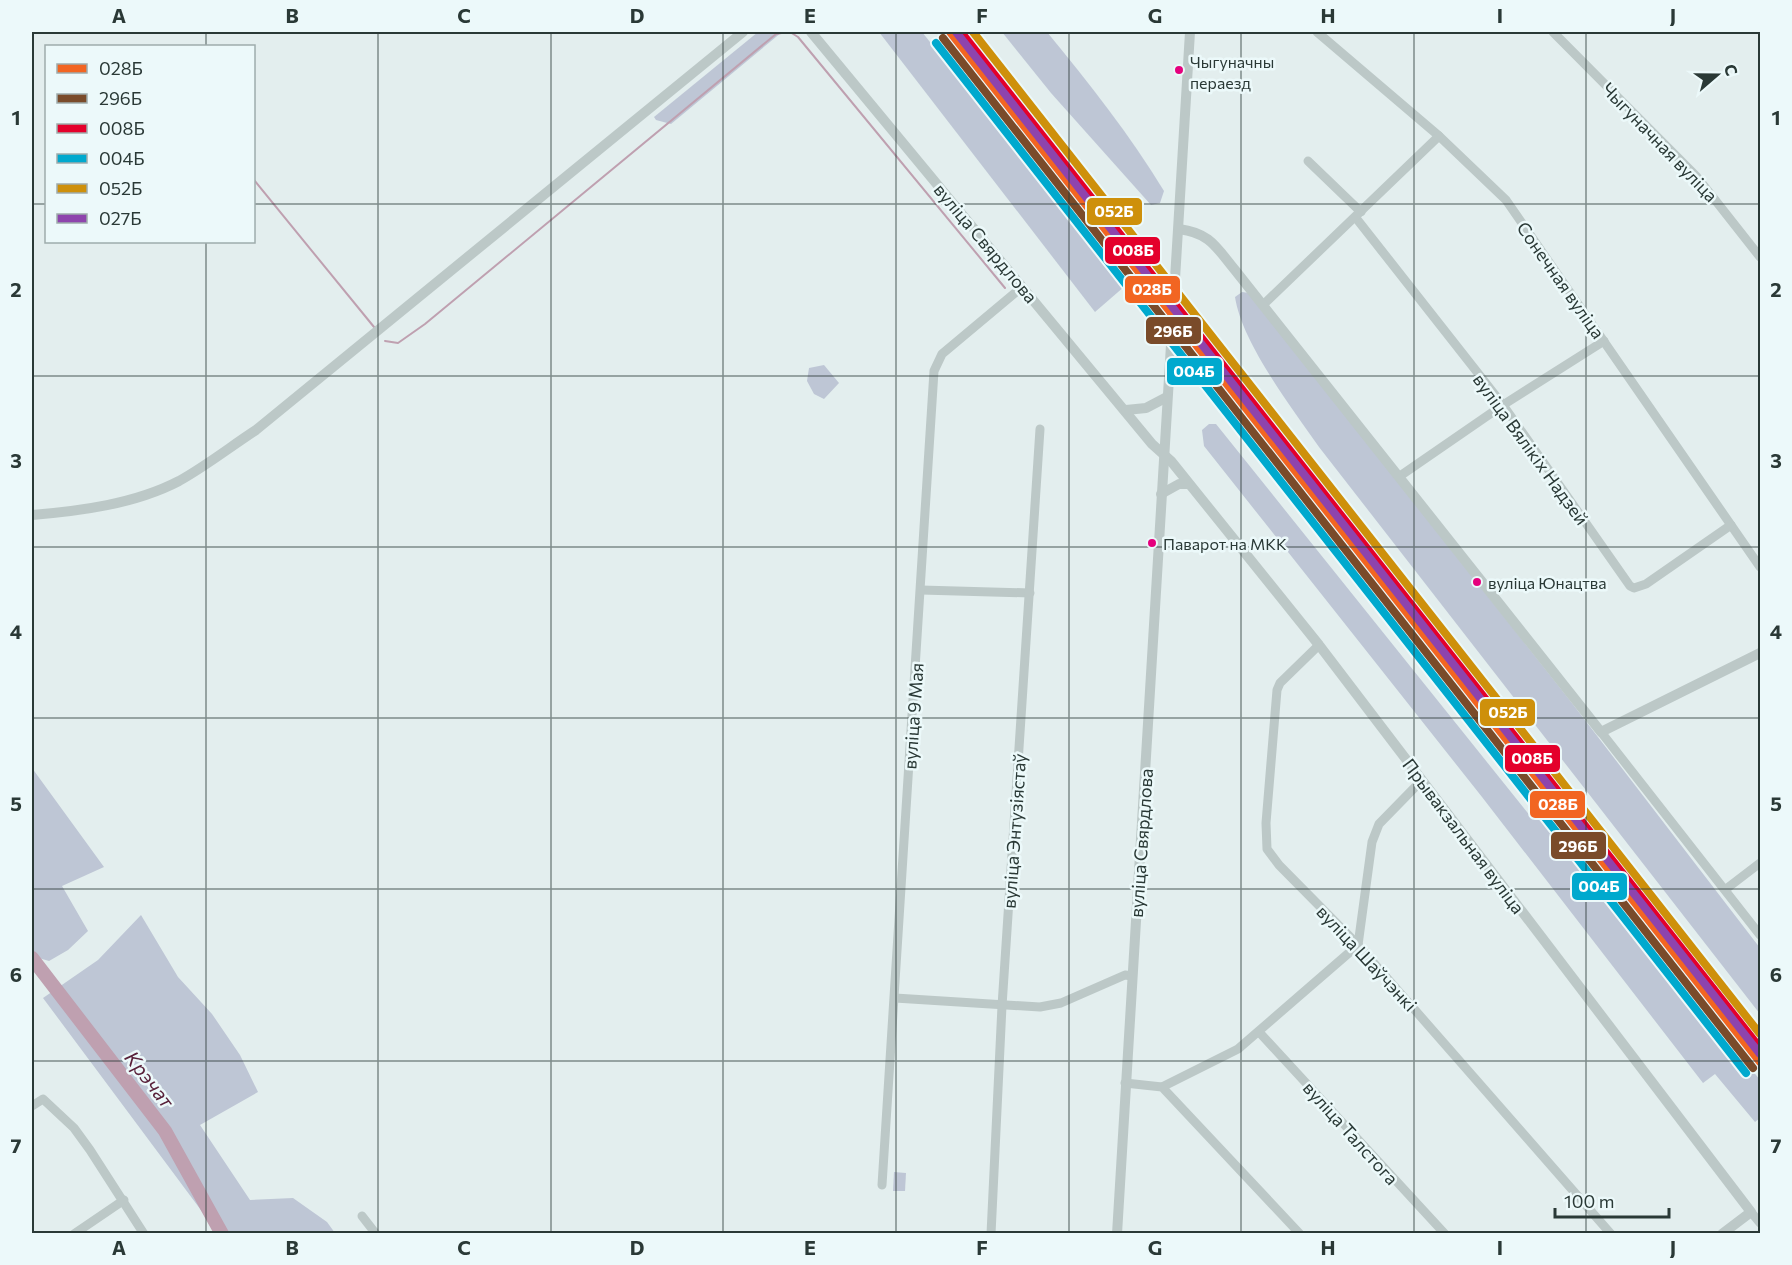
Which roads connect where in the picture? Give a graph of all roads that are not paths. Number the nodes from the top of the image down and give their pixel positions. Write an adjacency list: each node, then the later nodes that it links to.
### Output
1 (743, 32): 22 (street)
2 (811, 32): 11 (street, вуліца Свярдлова)
3 (1190, 32): 9 (street, вуліца Свярдлова)
4 (1317, 32): 6 (street, Сонечная вуліца)
5 (1553, 32): 10 (street, Чыгуначная вуліца)
6 (1439, 136): 8 (street); 13 (street, Сонечная вуліца)
7 (1308, 161): 8 (street, вуліца Вялікіх Надзей)
8 (1358, 215): 12 (street); 15 (street, вуліца Вялікіх Надзей)
9 (1179, 229): 12 (street); 14 (street, вуліца Свярдлова)
10 (1761, 257)
11 (1022, 287): 16 (street, вуліца Свярдлова); 25 (street, вуліца 9 Мая)
12 (1263, 305): 19 (street)
13 (1604, 341): 15 (street); 23 (street, Сонечная вуліца)
14 (1167, 397): 16 (street); 18 (street, вуліца Свярдлова)
15 (1503, 405): 19 (street); 23 (street, вуліца Вялікіх Надзей)
16 (1126, 410): 18 (street, вуліца Свярдлова)
17 (1040, 429): 26 (street, вуліца Энтузіястаў)
18 (1163, 453): 20 (street, Прывакзальная вуліца); 21 (street, вуліца Свярдлова)
19 (1400, 476): 29 (street)
20 (1188, 484): 21 (street); 27 (street, Прывакзальная вуліца)
21 (1161, 494): 35 (street, вуліца Свярдлова)
22 (32, 515)
23 (1731, 525): 24 (street, Сонечная вуліца)
24 (1761, 567)
25 (921, 590): 26 (street); 36 (street, вуліца 9 Мая)
26 (1030, 593): 37 (street, вуліца Энтузіястаў)
27 (1318, 645): 30 (street, Прывакзальная вуліца); 34 (street, вуліца Шаўчэнкі)
28 (1761, 653): 29 (street)
29 (1601, 732): 32 (street)
30 (1422, 780): 34 (street); 44 (street, Прывакзальная вуліца)
31 (1761, 863): 32 (street)
32 (1726, 889): 33 (street)
33 (1761, 935)
34 (1358, 945): 38 (street); 54 (street, вуліца Шаўчэнкі)
35 (1132, 976): 37 (street); 39 (street, вуліца Свярдлова)
36 (895, 998): 37 (street); 42 (street, вуліца 9 Мая)
37 (1002, 1006): 50 (street, вуліца Энтузіястаў)
38 (1259, 1032): 40 (street); 53 (street, вуліца Талстога)
39 (1125, 1083): 40 (street); 51 (street, вуліца Свярдлова)
40 (1162, 1087): 52 (street)
41 (32, 1106): 43 (street)
42 (882, 1185)
43 (124, 1200): 47 (street); 48 (street)
44 (1751, 1212): 46 (street, Прывакзальная вуліца); 55 (street)
45 (362, 1216): 49 (street)
46 (1761, 1223)
47 (74, 1233)
48 (144, 1233)
49 (376, 1233)
50 (991, 1233)
51 (1117, 1233)
52 (1300, 1233)
53 (1445, 1233)
54 (1611, 1233)
55 (1722, 1233)

